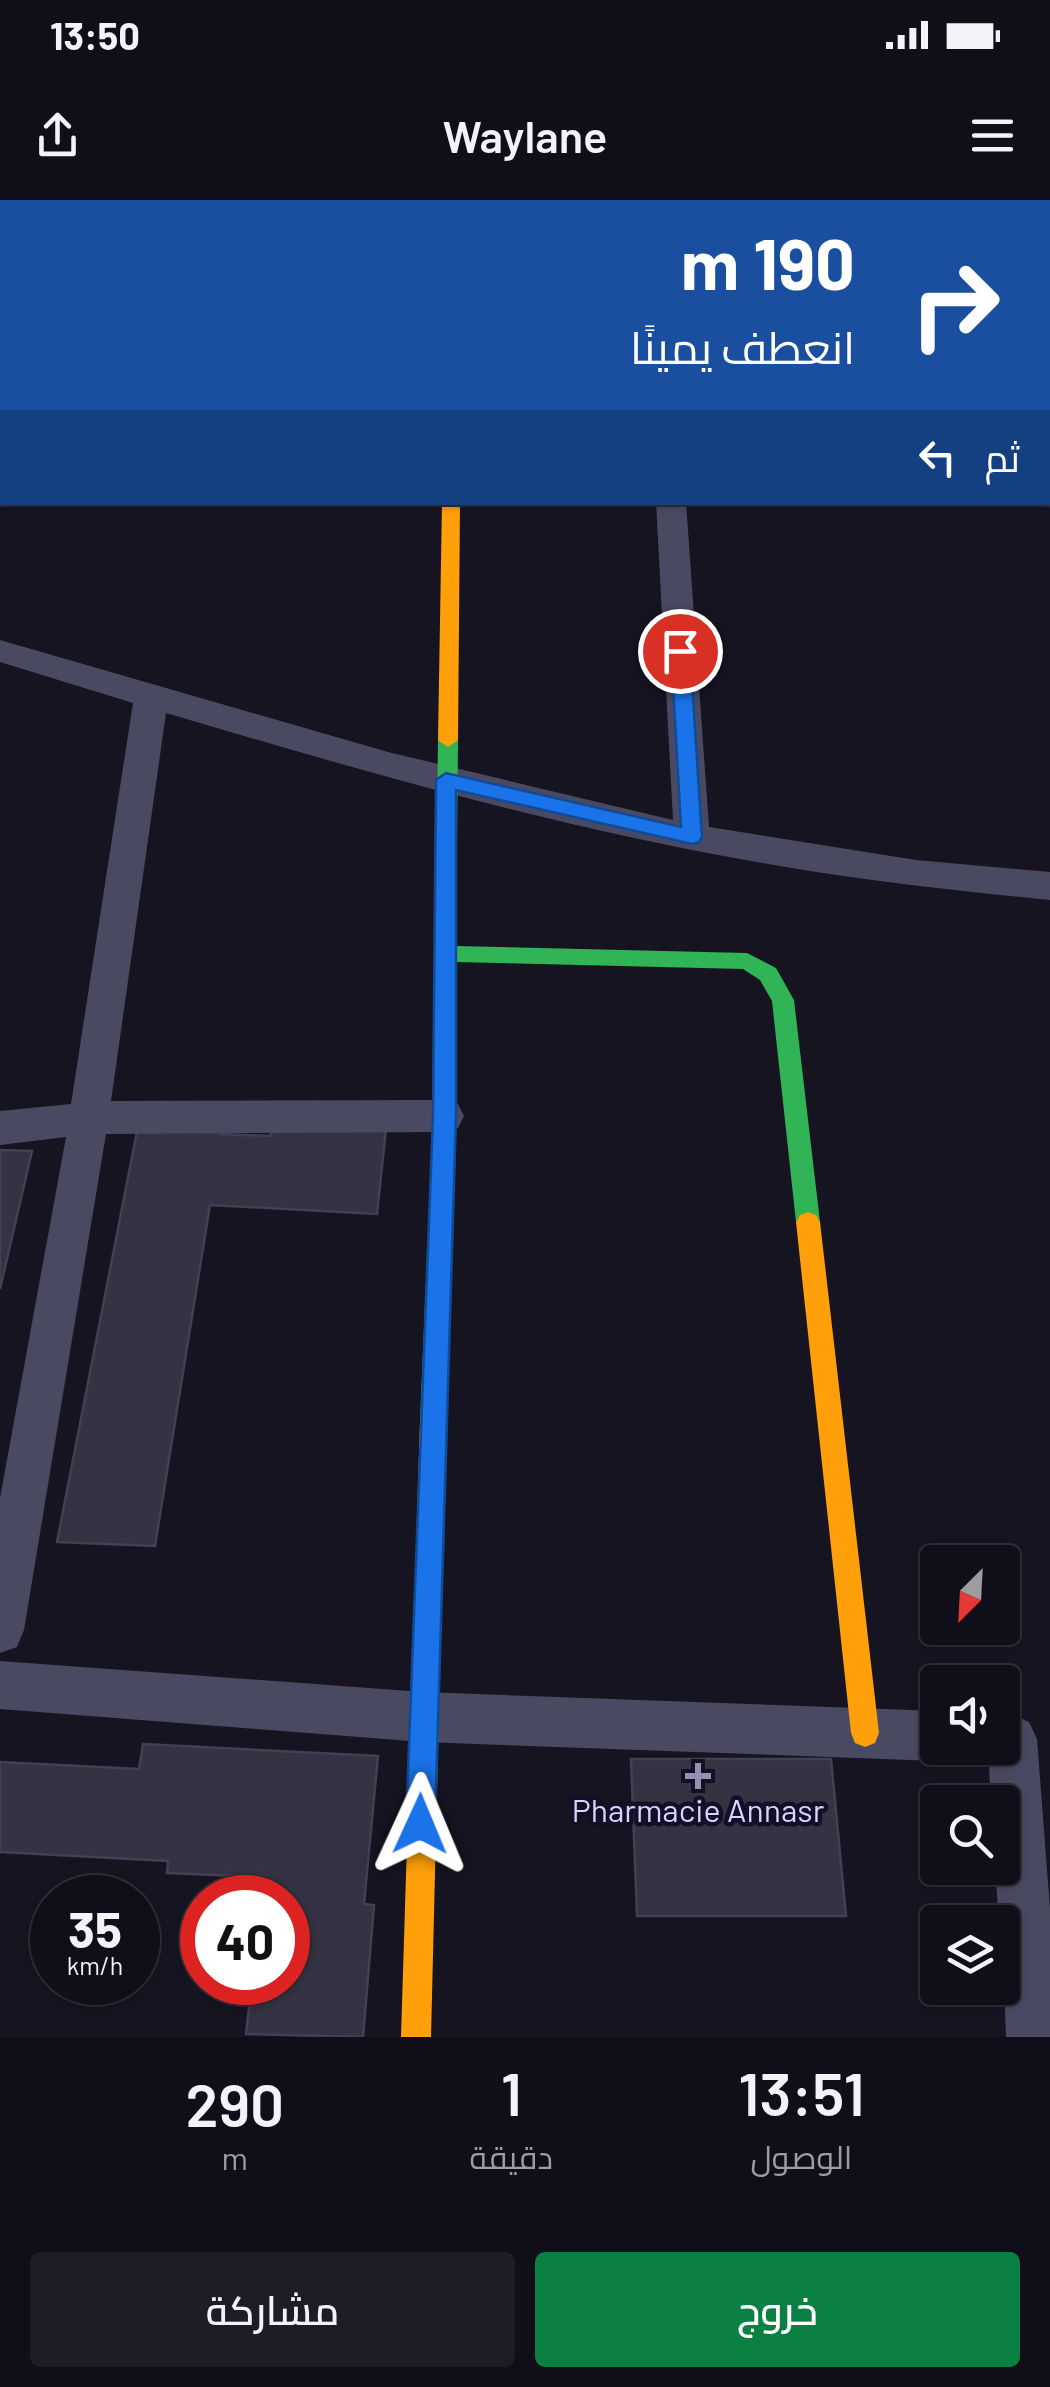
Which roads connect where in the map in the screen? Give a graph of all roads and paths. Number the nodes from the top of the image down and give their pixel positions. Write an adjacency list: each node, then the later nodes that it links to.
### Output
1 (451, 505): 5 (street)
2 (671, 505): 6 (street)
3 (0, 651): 4 (street)
4 (152, 696): 5 (street); 10 (street)
5 (446, 780): 6 (street); 8 (street)
6 (692, 837): 7 (street)
7 (1050, 886)
8 (447, 954): 9 (street); 15 (street)
9 (444, 1116): 10 (street); 14 (street)
10 (89, 1118): 11 (street); 12 (street)
11 (0, 1128)
12 (0, 1630)
13 (0, 1685): 14 (street)
14 (422, 1717): 15 (street); 18 (street)
15 (865, 1732): 16 (street)
16 (920, 1735)
17 (1022, 1739): 19 (street)
18 (416, 2037)
19 (1034, 2037)

